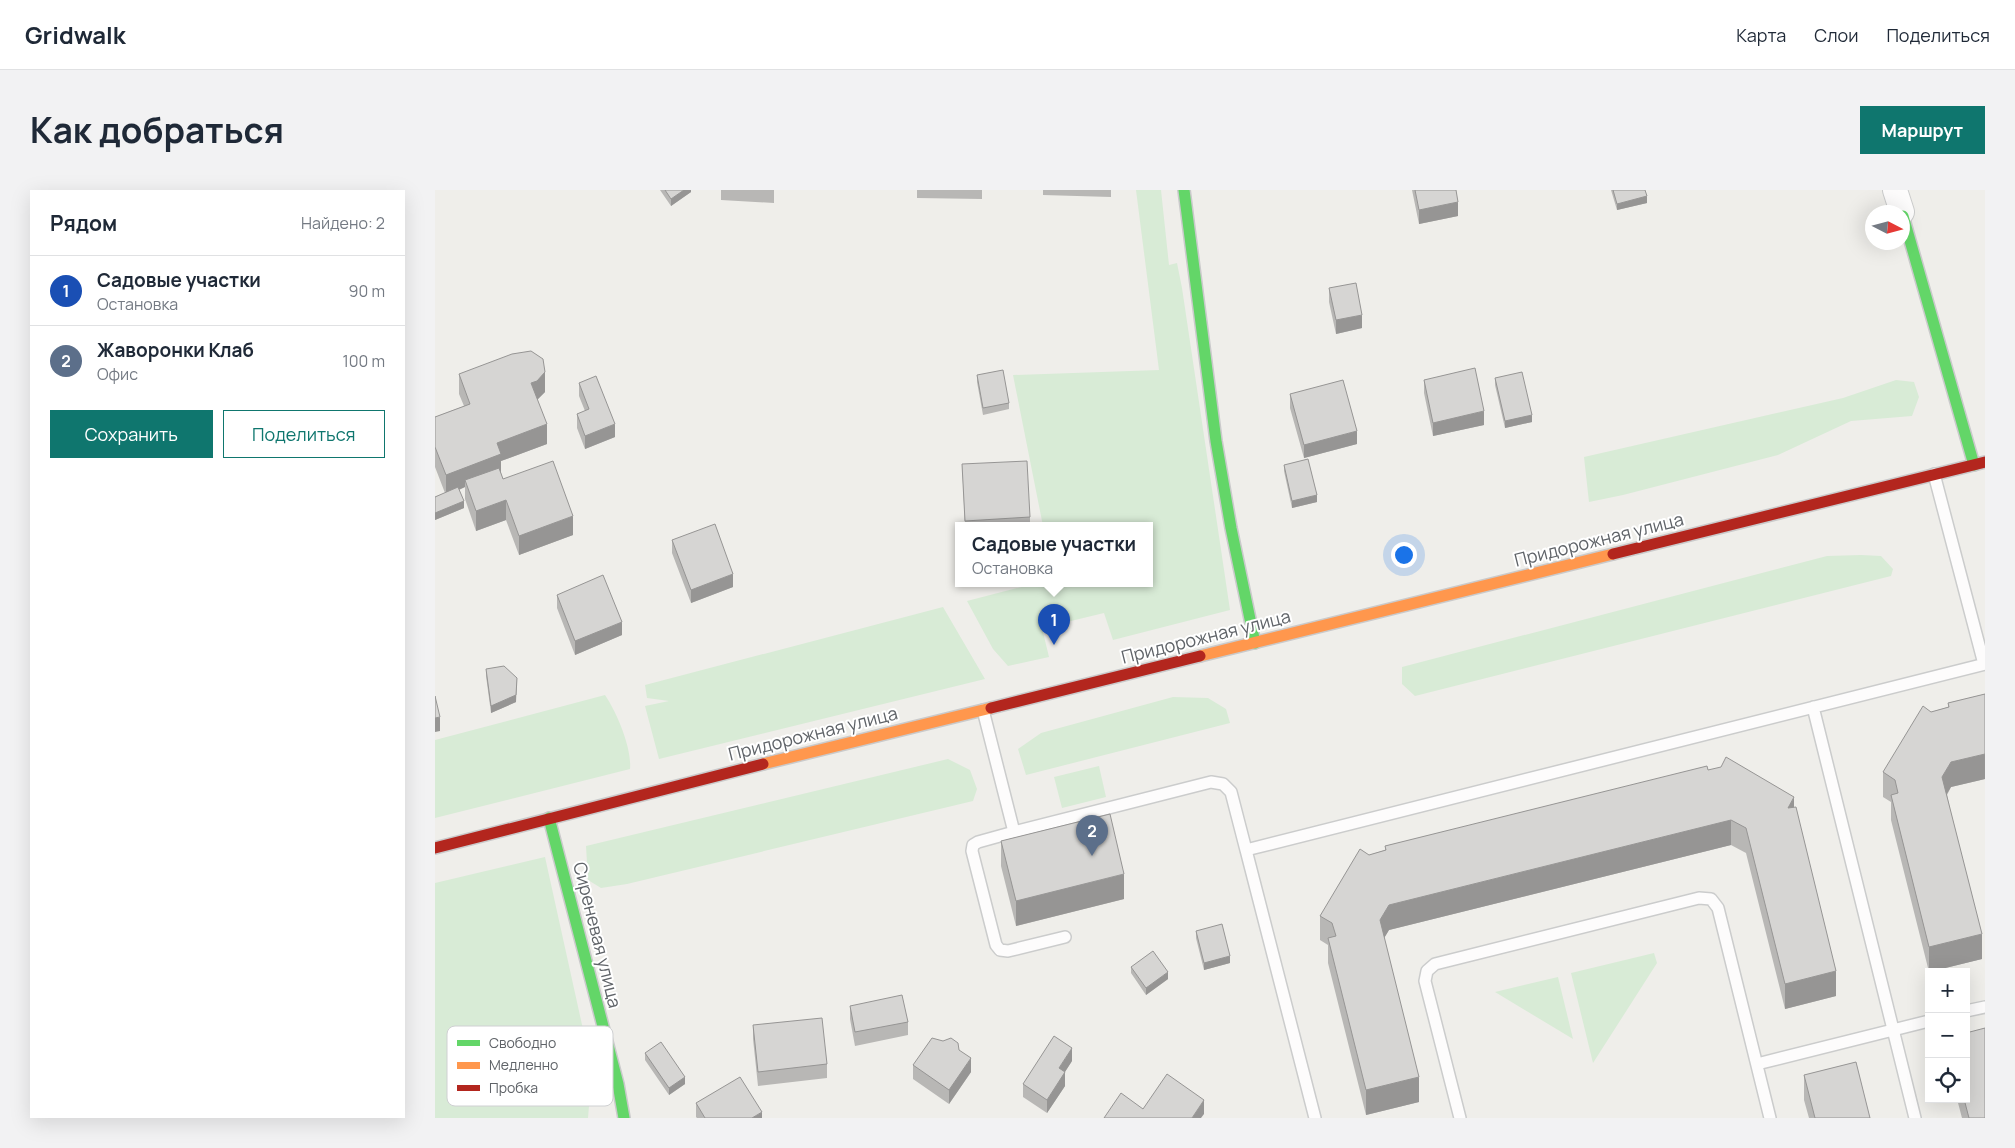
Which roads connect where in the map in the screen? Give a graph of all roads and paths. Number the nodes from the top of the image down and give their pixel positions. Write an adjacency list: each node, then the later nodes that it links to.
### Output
1 (1184, 190): 7 (main road)
2 (1895, 190): 3 (street)
3 (1899, 205)
4 (1910, 240): 5 (main road)
5 (1979, 463): 6 (main road, Придорожная улица)
6 (1934, 474): 7 (main road, Придорожная улица); 8 (lane)
7 (1255, 643): 10 (main road, Придорожная улица)
8 (1985, 664): 9 (lane)
9 (1813, 707): 14 (lane); 20 (lane)
10 (983, 710): 11 (main road, Придорожная улица); 12 (lane)
11 (549, 818): 13 (main road, Придорожная улица); 19 (main road, Сиреневая улица)
12 (1014, 832): 14 (lane); 15 (lane)
13 (435, 848)
14 (1246, 850): 24 (lane)
15 (1065, 937)
16 (1985, 1007): 17 (lane)
17 (1970, 1010)
18 (1925, 1022): 20 (lane)
19 (601, 1026)
20 (1893, 1030): 21 (lane); 27 (lane)
21 (1757, 1064): 25 (lane); 26 (lane)
22 (613, 1067): 23 (main road, Сиреневая улица)
23 (624, 1118)
24 (1315, 1118)
25 (1460, 1118)
26 (1770, 1118)
27 (1915, 1118)

